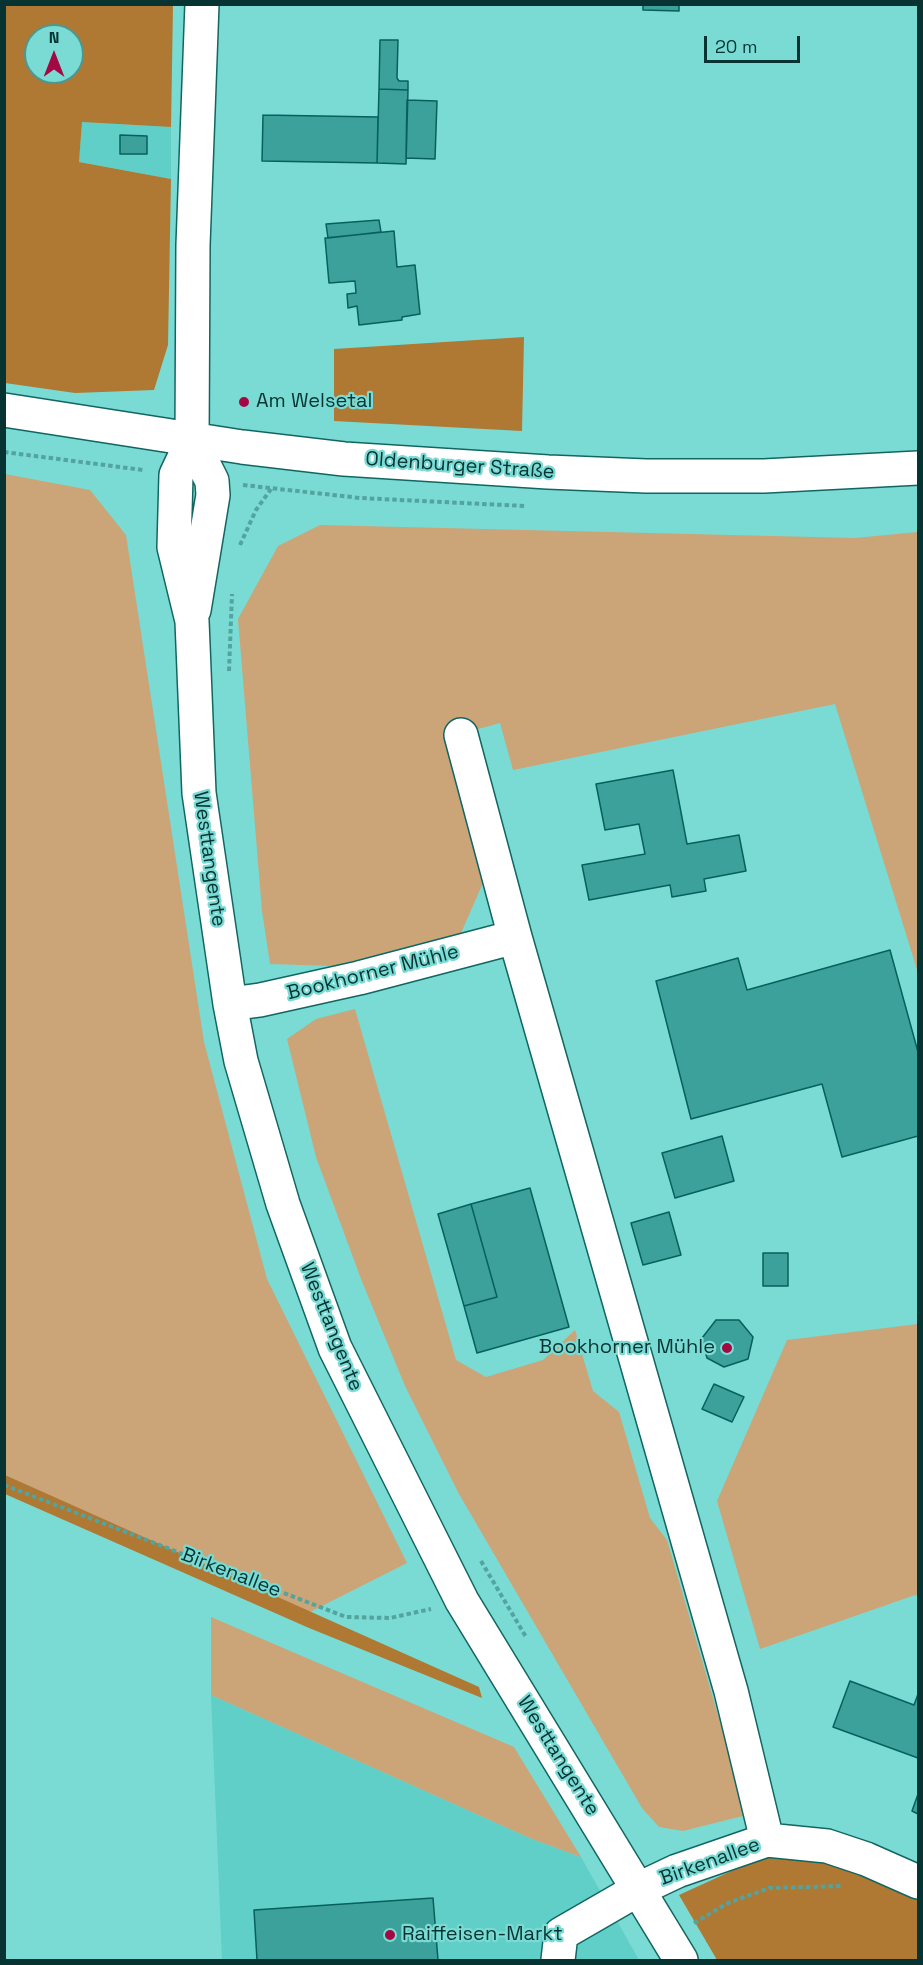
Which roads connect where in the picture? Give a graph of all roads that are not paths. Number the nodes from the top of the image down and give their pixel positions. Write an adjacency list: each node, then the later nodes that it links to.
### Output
1 (202, 4): 3 (street)
2 (4, 410): 3 (street, Oldenburger Straße)
3 (192, 441): 4 (street, Oldenburger Straße); 5 (street, Westtangente); 5 (street, Westtangente)
4 (918, 468)
5 (192, 621): 8 (street, Westtangente)
6 (461, 735): 7 (street)
7 (515, 937): 8 (street, Bookhorner Mühle); 9 (street)
8 (230, 1004): 11 (street, Westtangente)
9 (767, 1840): 10 (street, Birkenallee); 11 (street, Birkenallee)
10 (918, 1882)
11 (639, 1889): 12 (street, Birkenallee); 13 (street, Westtangente)
12 (558, 1960)
13 (681, 1960)

